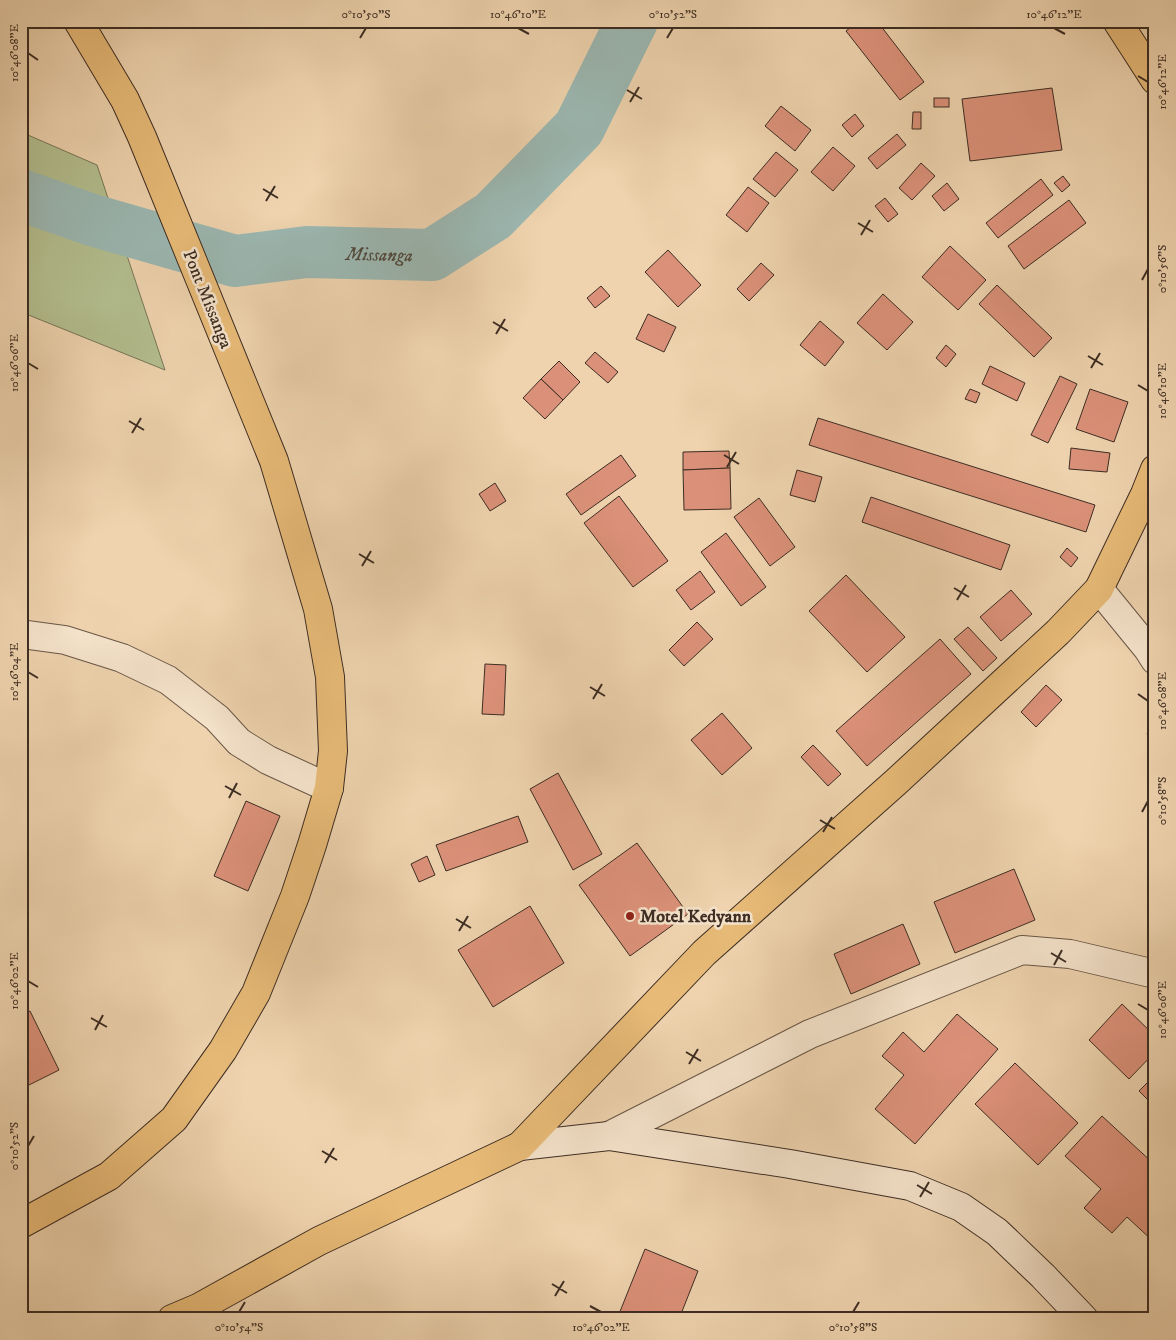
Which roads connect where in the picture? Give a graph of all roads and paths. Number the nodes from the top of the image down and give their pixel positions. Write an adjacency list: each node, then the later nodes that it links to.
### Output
1 (78, 21): 8 (highway, Pont Missanga)
2 (1117, 21): 3 (highway)
3 (1155, 80)
4 (1155, 470): 5 (highway)
5 (1099, 590): 7 (street); 11 (highway)
6 (21, 634): 8 (street)
7 (1155, 660)
8 (329, 788): 12 (highway, Pont Missanga)
9 (1155, 974): 10 (street)
10 (609, 1136): 11 (street); 14 (street)
11 (520, 1146): 13 (highway)
12 (21, 1224)
13 (172, 1319)
14 (1084, 1319)

